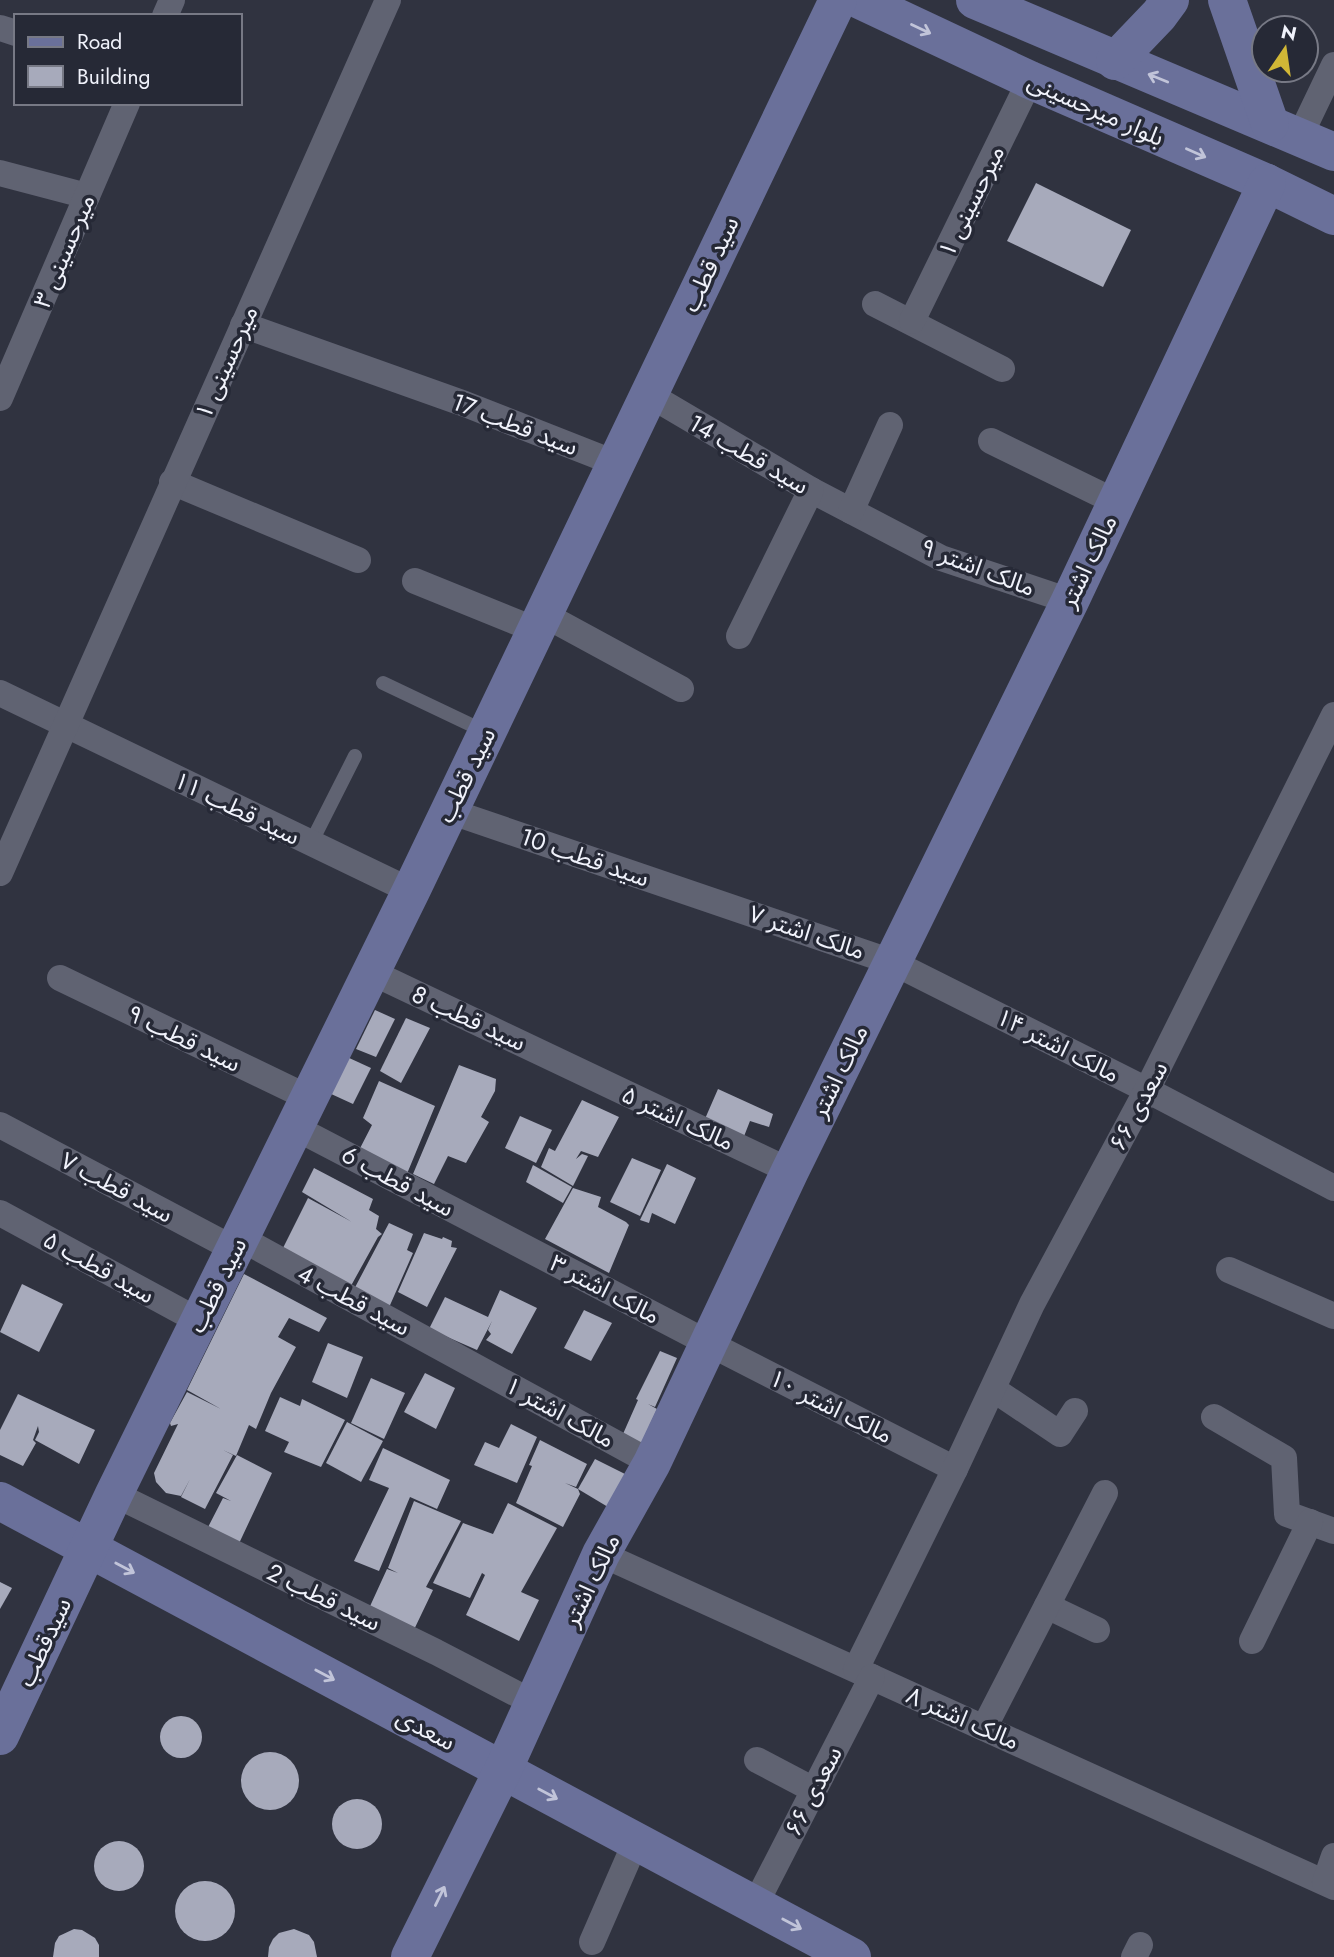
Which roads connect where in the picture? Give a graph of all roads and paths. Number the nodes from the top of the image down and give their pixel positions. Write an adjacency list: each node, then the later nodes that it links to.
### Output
1 (388, 0): 19 (street, میرحسینی ۱)
2 (838, 0): 21 (street, سید قطب)
3 (860, 0): 9 (street, بلوار میرحسینی, one-way to 9)
4 (975, 0): 7 (street, بلوار میرحسینی)
5 (1170, 0): 7 (street)
6 (1227, 0): 11 (street)
7 (1115, 61): 11 (street, بلوار میرحسینی, one-way to 7)
8 (1334, 65): 11 (street)
9 (1030, 80): 13 (street, بلوار میرحسینی, one-way to 13); 18 (street, میرحسینی ۱)
10 (126, 105): 14 (street, میرحسینی ۳)
11 (1301, 137)
12 (0, 173): 14 (street)
13 (1267, 183): 15 (street, بلوار میرحسینی); 28 (street, مالک اشتر)
14 (87, 196): 22 (street, میرحسینی ۳)
15 (1324, 211): 16 (street)
16 (1334, 246)
17 (875, 303): 18 (street)
18 (912, 321): 20 (street)
19 (243, 325): 25 (street, سید قطب 17); 26 (street, میرحسینی ۱)
20 (1002, 369)
21 (648, 394): 25 (street, سید قطب); 27 (street, سید قطب 14)
22 (0, 398)
23 (890, 425): 29 (street)
24 (992, 441): 28 (street)
25 (615, 463): 33 (street, سید قطب)
26 (172, 482): 30 (street); 39 (street, میرحسینی ۱)
27 (811, 490): 29 (street, سید قطب 14); 34 (street)
28 (1116, 502): 32 (street, مالک اشتر)
29 (851, 511): 32 (street, مالک اشتر ۹)
30 (358, 560)
31 (415, 581): 33 (street)
32 (1070, 601): 48 (street, مالک اشتر)
33 (539, 622): 36 (street); 40 (street, سید قطب)
34 (739, 636)
35 (383, 683): 40 (lane)
36 (681, 690)
37 (0, 693): 39 (street, سید قطب ۱۱)
38 (1334, 715): 52 (street, سعدی ۶۶)
39 (64, 725): 43 (street, سید قطب ۱۱); 44 (street, میرحسینی ۱)
40 (487, 732): 42 (street, سید قطب)
41 (355, 756): 43 (lane)
42 (449, 811): 46 (street, سید قطب); 47 (street, سید قطب 10)
43 (311, 843): 46 (street, سید قطب ۱۱)
44 (6, 844): 45 (street, میرحسینی ۱)
45 (0, 873)
46 (411, 891): 49 (street, سید قطب)
47 (722, 903): 48 (street, مالک اشتر ۷)
48 (892, 962): 52 (street, مالک اشتر ۱۴); 55 (street, مالک اشتر)
49 (371, 972): 51 (street, سید قطب 8); 53 (street, سید قطب)
50 (60, 978): 53 (street, سید قطب ۹)
51 (566, 1065): 55 (street, مالک اشتر ۵)
52 (1147, 1090): 56 (street, مالک اشتر ۱۴); 65 (street, سعدی ۶۶)
53 (302, 1113): 58 (street, سید قطب 6); 59 (street, سید قطب)
54 (0, 1125): 59 (street, سید قطب ۷)
55 (790, 1171): 63 (street, مالک اشتر)
56 (1334, 1188)
57 (0, 1213): 62 (street, سید قطب ۵)
58 (501, 1235): 63 (street, مالک اشتر ۳)
59 (237, 1244): 62 (street, سید قطب); 64 (street, سید قطب 4)
60 (1229, 1270): 61 (street)
61 (1334, 1316)
62 (199, 1321): 71 (street, سید قطب)
63 (708, 1343): 68 (street, مالک اشتر); 69 (street, مالک اشتر ۱۰)
64 (468, 1362): 68 (street, مالک اشتر ۱)
65 (993, 1389): 66 (street); 69 (street, سعدی ۶۶)
66 (1075, 1411)
67 (1214, 1417): 73 (street)
68 (652, 1463): 76 (street, مالک اشتر)
69 (955, 1468): 80 (street, سعدی ۶۶)
70 (1105, 1493): 77 (street)
71 (114, 1494): 75 (street, سید قطب); 81 (street, سید قطب 2)
72 (0, 1501): 75 (street, سعدی)
73 (1310, 1522): 74 (street); 79 (street)
74 (1334, 1531)
75 (88, 1548): 83 (street, سیدقطب); 85 (street, سعدی, one-way to 85)
76 (601, 1554): 80 (street, مالک اشتر ۸); 81 (street, مالک اشتر)
77 (1047, 1606): 78 (street); 82 (street)
78 (1097, 1630)
79 (1252, 1641)
80 (864, 1673): 82 (street, مالک اشتر ۸); 86 (street, سعدی ۶۶)
81 (534, 1703): 85 (street, مالک اشتر)
82 (984, 1728): 89 (street, مالک اشتر ۸)
83 (0, 1736)
84 (757, 1760): 86 (street)
85 (503, 1770): 87 (street, سعدی, one-way to 87); 92 (street, مالک اشتر, one-way to 85)
86 (814, 1790): 90 (street, سعدی ۶۶)
87 (636, 1841): 90 (street, سعدی); 91 (street)
88 (1334, 1856): 89 (street)
89 (1329, 1885)
90 (755, 1905): 93 (street, سعدی, one-way to 93)
91 (592, 1942)
92 (410, 1957)
93 (852, 1957)

